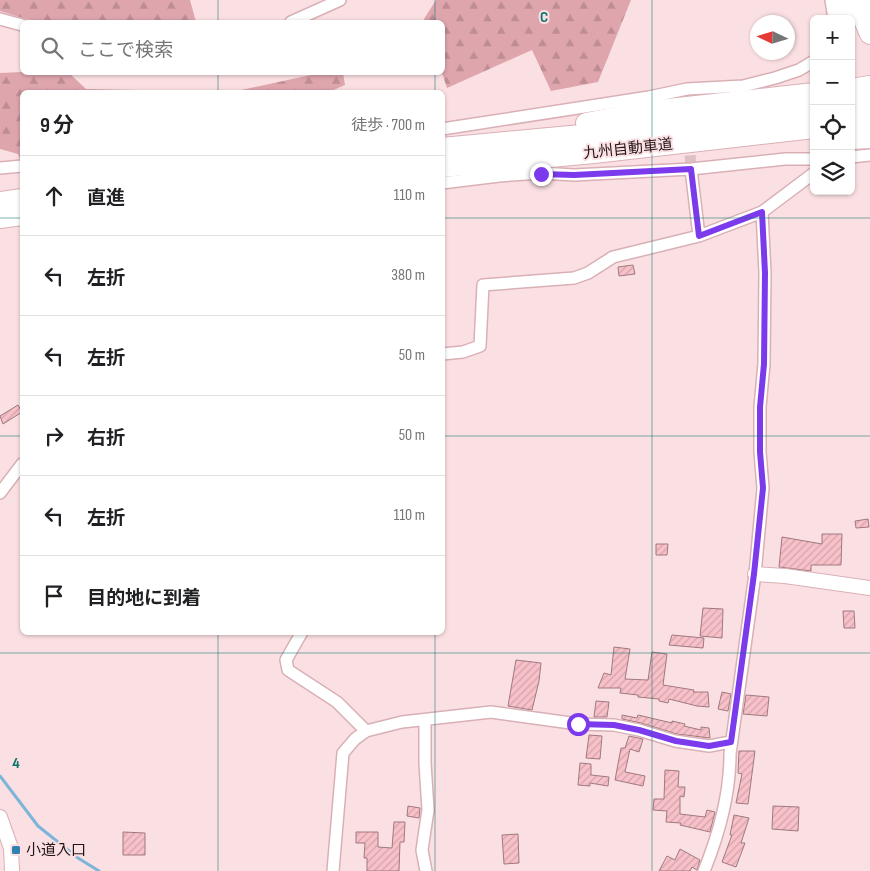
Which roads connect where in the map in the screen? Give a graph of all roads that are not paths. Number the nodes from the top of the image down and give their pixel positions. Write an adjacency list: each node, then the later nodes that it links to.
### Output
1 (340, 0): 8 (street)
2 (831, 0): 5 (street)
3 (845, 0): 6 (highway)
4 (859, 0): 10 (highway)
5 (833, 15)
6 (847, 15)
7 (0, 19): 9 (street)
8 (295, 20)
9 (20, 24)
10 (870, 34)
11 (810, 63): 23 (street)
12 (810, 83): 16 (highway)
13 (870, 86): 14 (highway)
14 (855, 88)
15 (810, 93): 16 (highway)
16 (736, 100): 27 (highway)
17 (870, 104): 18 (highway)
18 (855, 106)
19 (810, 111): 27 (highway, 九州自動車道)
20 (870, 122): 21 (highway)
21 (855, 124)
22 (810, 128): 29 (highway, 九州自動車道)
23 (445, 129)
24 (870, 138): 25 (highway)
25 (855, 139)
26 (810, 141): 29 (highway)
27 (481, 144): 28 (highway, 九州自動車道)
28 (445, 148)
29 (594, 153): 34 (highway, 九州自動車道)
30 (870, 155): 31 (street)
31 (855, 156)
32 (810, 159): 36 (street)
33 (20, 166): 35 (street)
34 (445, 167)
35 (0, 168)
36 (691, 169): 38 (street); 44 (street)
37 (810, 176): 41 (street)
38 (445, 184)
39 (20, 198): 40 (highway)
40 (0, 202)
41 (762, 212): 44 (street); 48 (street)
42 (20, 215): 43 (highway)
43 (0, 218)
44 (699, 236): 45 (street)
45 (445, 354)
46 (20, 467): 47 (street)
47 (0, 493)
48 (754, 574): 49 (street); 53 (street)
49 (870, 588)
50 (300, 635): 52 (street)
51 (425, 720): 52 (street); 53 (street); 57 (street)
52 (366, 731): 56 (street)
53 (731, 742): 58 (street)
54 (0, 817): 55 (street)
55 (12, 871)
56 (333, 871)
57 (426, 871)
58 (704, 871)

